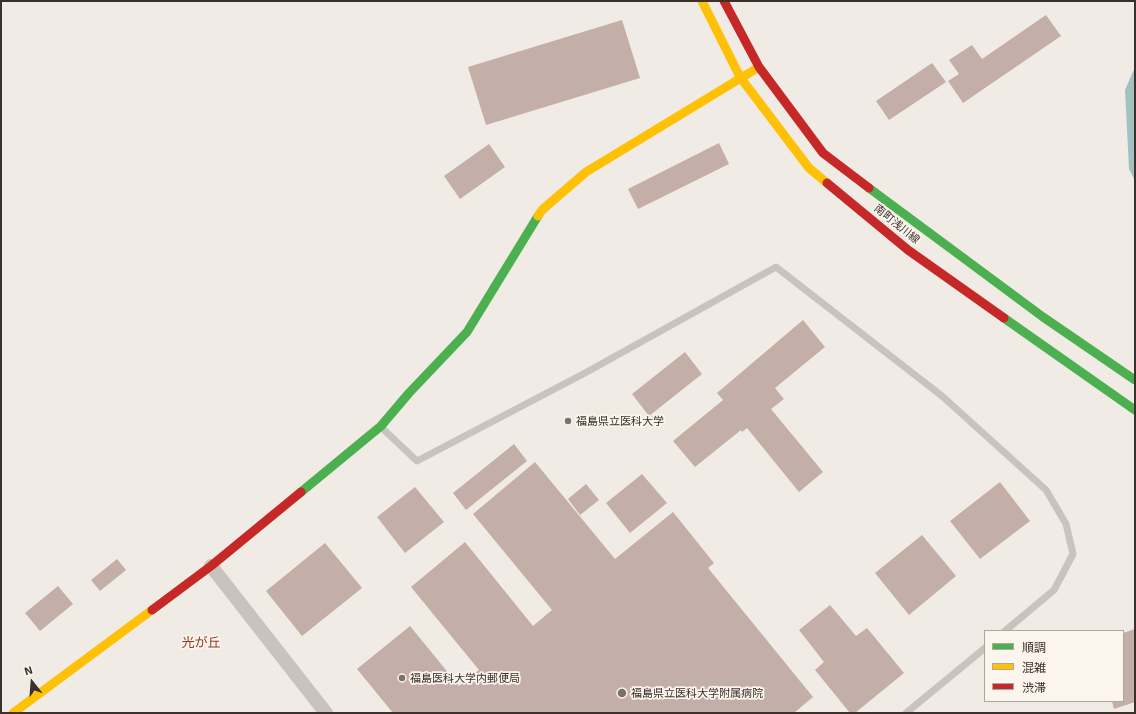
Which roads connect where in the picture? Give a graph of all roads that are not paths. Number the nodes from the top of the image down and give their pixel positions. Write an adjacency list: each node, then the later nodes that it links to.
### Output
1 (702, 1): 4 (street, 南町浅川線)
2 (724, 1): 3 (street, 南町浅川線)
3 (759, 67): 4 (street); 5 (street, 南町浅川線)
4 (740, 77): 6 (street, 南町浅川線); 7 (street)
5 (1135, 380)
6 (1135, 410)
7 (381, 426): 8 (street); 9 (lane)
8 (211, 566): 11 (street); 12 (street)
9 (1006, 630)
10 (984, 649): 13 (lane)
11 (13, 713)
12 (326, 713)
13 (906, 713)

